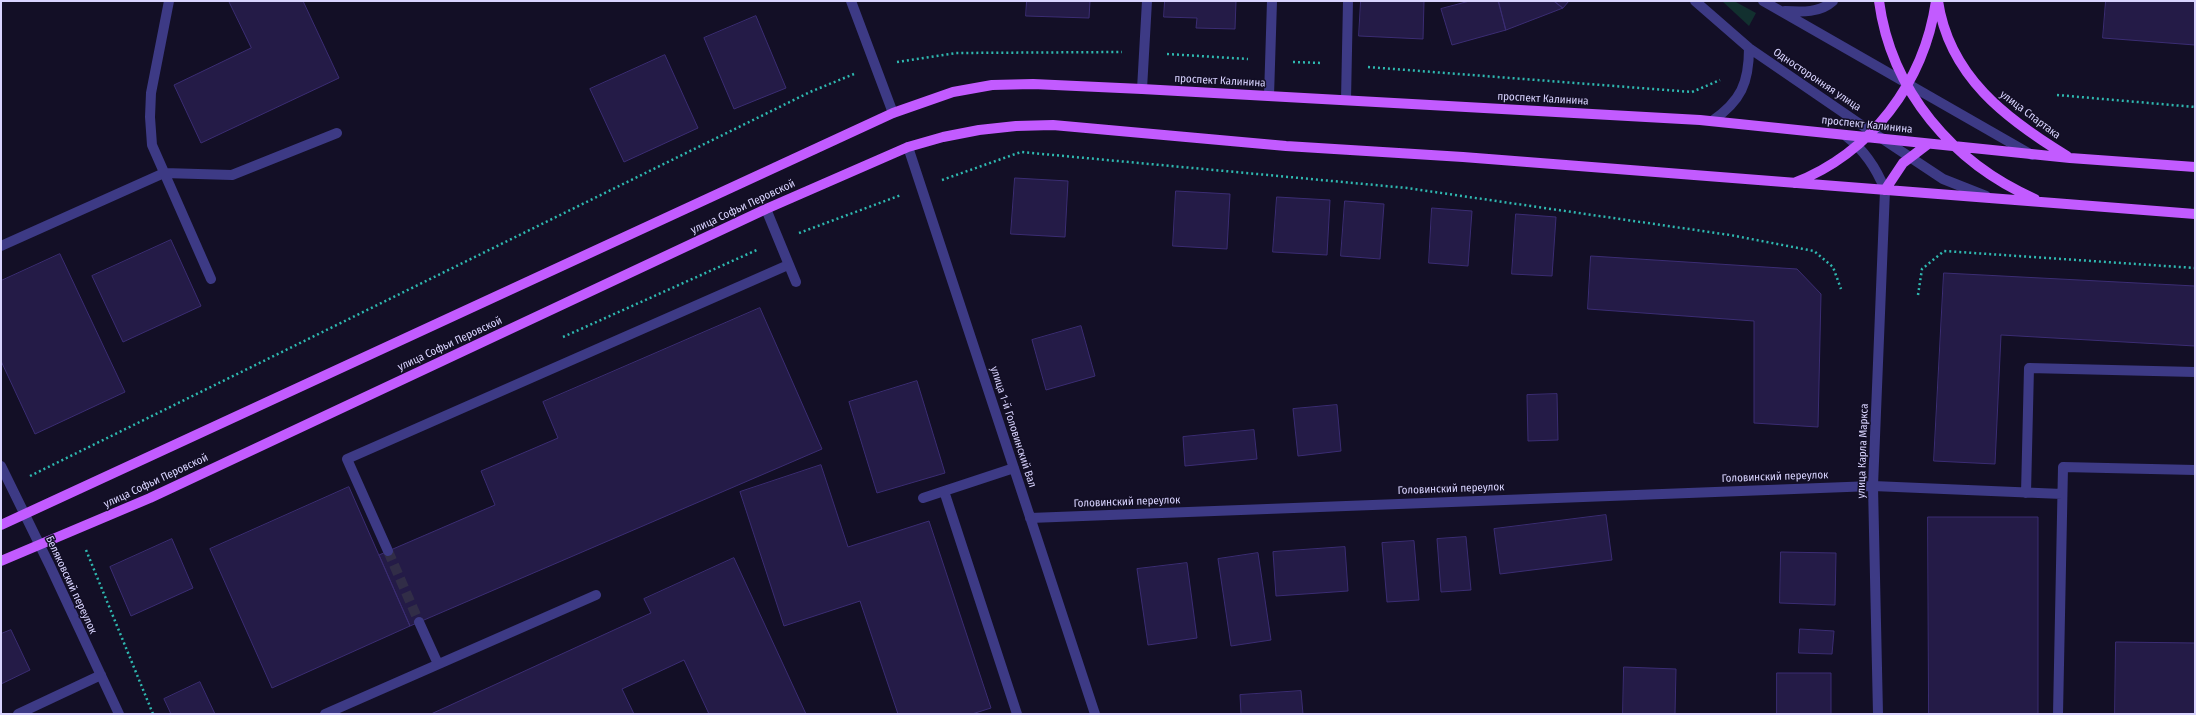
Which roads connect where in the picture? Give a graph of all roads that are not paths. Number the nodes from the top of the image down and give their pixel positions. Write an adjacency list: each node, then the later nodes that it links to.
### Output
1 (169, 1): 31 (street)
2 (850, 1): 17 (street)
3 (1147, 1): 14 (street)
4 (1272, 1): 15 (street)
5 (1348, 1): 16 (street)
6 (1695, 1): 12 (street, Односторонняя улица)
7 (1762, 1): 11 (street)
8 (1833, 1): 11 (street)
9 (1879, 1): 13 (main road)
10 (1937, 1): 13 (main road); 29 (main road, улица Спартака)
11 (1783, 11): 13 (street)
12 (1749, 48): 18 (street); 20 (street, Односторонняя улица)
13 (1907, 84): 20 (main road); 25 (main road); 27 (street)
14 (1142, 89): 15 (main road, проспект Калинина); 17 (main road, проспект Калинина)
15 (1269, 96): 16 (main road, проспект Калинина)
16 (1346, 100): 18 (main road, проспект Калинина)
17 (893, 113): 51 (main road, улица Софьи Перовской)
18 (1712, 121): 21 (main road, проспект Калинина)
19 (337, 132): 31 (street)
20 (1869, 135): 21 (main road, проспект Калинина); 22 (street, Односторонняя улица); 24 (main road)
21 (1846, 136): 24 (street)
22 (1884, 139): 23 (main road, проспект Калинина); 28 (street, Односторонняя улица)
23 (1928, 144): 25 (main road, проспект Калинина); 28 (main road)
24 (1858, 146): 32 (main road); 33 (street)
25 (1953, 146): 27 (main road, проспект Калинина); 35 (main road)
26 (908, 147): 32 (main road); 36 (main road, улица Софьи Перовской); 44 (street, улица 1-й Головинский Вал)
27 (2032, 155): 29 (main road, проспект Калинина)
28 (1910, 157): 33 (main road); 34 (street, Односторонняя улица)
29 (2070, 158): 30 (main road, проспект Калинина)
30 (2195, 167)
31 (164, 173): 38 (street); 40 (street)
32 (1791, 184): 33 (main road)
33 (1885, 190): 34 (main road); 46 (street, улица Карла Маркса)
34 (1998, 198): 35 (main road)
35 (2042, 202): 37 (main road)
36 (766, 209): 39 (street); 54 (main road, улица Софьи Перовской)
37 (2195, 214)
38 (1, 246)
39 (788, 265): 41 (street); 55 (street)
40 (210, 279)
41 (796, 282)
42 (2195, 372): 48 (street)
43 (1, 466): 51 (street, Беляковский переулок)
44 (1014, 468): 47 (street); 52 (street, улица 1-й Головинский Вал)
45 (2195, 470): 49 (street)
46 (1873, 486): 48 (street, Головинский переулок); 52 (street, Головинский переулок); 66 (street, улица Карла Маркса)
47 (944, 491): 50 (street); 64 (street)
48 (2026, 493): 49 (street, Головинский переулок)
49 (2062, 494): 67 (street)
50 (923, 498)
51 (24, 515): 53 (main road, улица Софьи Перовской); 54 (street, Беляковский переулок)
52 (1030, 518): 65 (street, улица 1-й Головинский Вал)
53 (1, 525)
54 (40, 545): 56 (main road, улица Софьи Перовской); 60 (street, Беляковский переулок)
55 (388, 551)
56 (1, 562)
57 (596, 595): 59 (street)
58 (420, 622): 59 (street)
59 (438, 664): 63 (street)
60 (101, 675): 61 (street); 62 (street, Беляковский переулок)
61 (18, 714)
62 (119, 714)
63 (325, 714)
64 (1017, 714)
65 (1095, 714)
66 (1878, 714)
67 (2058, 714)

